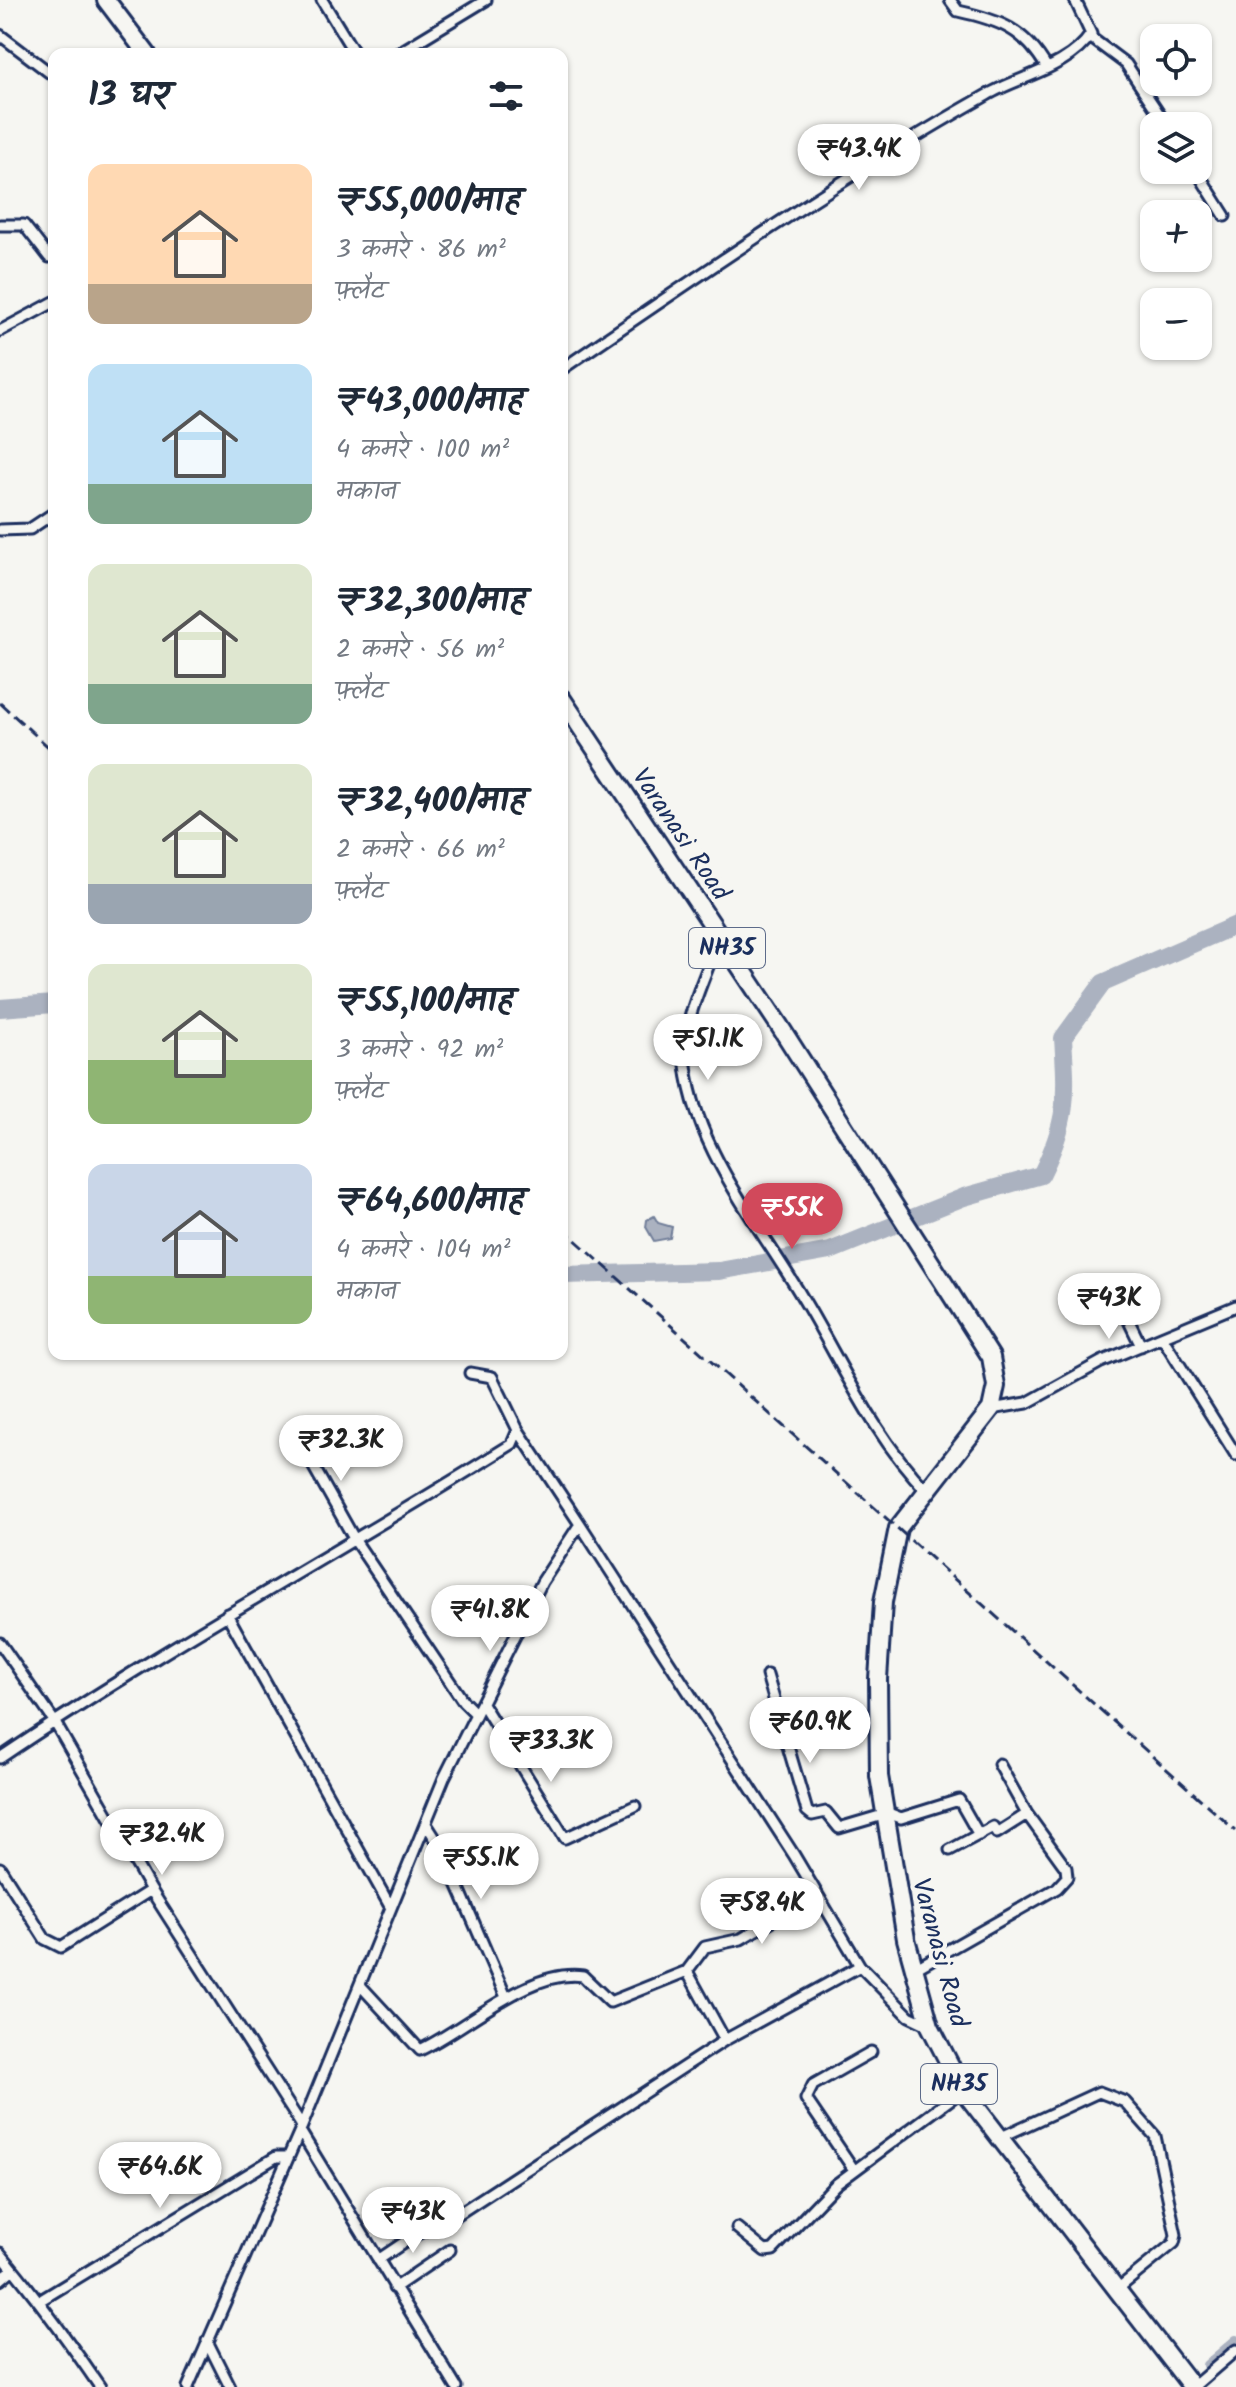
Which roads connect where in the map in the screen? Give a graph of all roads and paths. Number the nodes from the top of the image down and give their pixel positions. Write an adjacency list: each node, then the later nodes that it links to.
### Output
1 (106, 0): 8 (highway)
2 (322, 0): 9 (street)
3 (486, 0): 10 (street)
4 (950, 0): 11 (street)
5 (1075, 0): 7 (street)
6 (0, 35): 12 (street)
7 (1090, 37): 11 (street); 13 (street)
8 (142, 48)
9 (351, 48)
10 (407, 48)
11 (1047, 68): 20 (street)
12 (48, 71)
13 (1158, 112)
14 (1205, 184): 15 (street)
15 (1225, 216)
16 (0, 225): 17 (street)
17 (48, 254)
18 (48, 305): 19 (street)
19 (0, 331)
20 (568, 365)
21 (48, 517): 22 (street)
22 (0, 530)
23 (568, 708): 24 (highway, Varanasi Road / NH35)
24 (719, 937): 30 (highway, Varanasi Road / NH35); 34 (street)
25 (1236, 1306): 27 (street)
26 (1125, 1313): 28 (street)
27 (1162, 1337): 28 (street); 33 (street)
28 (1141, 1346): 30 (street)
29 (470, 1373): 31 (street)
30 (991, 1409): 34 (highway, NH35)
31 (518, 1430): 35 (street); 36 (street)
32 (298, 1439): 36 (street)
33 (1236, 1455)
34 (927, 1491): 45 (highway, Varanasi Road / NH35)
35 (580, 1524): 40 (street); 52 (street)
36 (356, 1542): 37 (street); 40 (street)
37 (227, 1614): 41 (street); 53 (street)
38 (0, 1643): 41 (street)
39 (767, 1675): 45 (street)
40 (480, 1710): 44 (street); 47 (street)
41 (54, 1721): 42 (street); 51 (street)
42 (0, 1758)
43 (999, 1764): 46 (street)
44 (635, 1806)
45 (883, 1813): 48 (street); 55 (highway, Varanasi Road / NH35)
46 (1027, 1814): 48 (street); 55 (street)
47 (426, 1824): 53 (street); 58 (street)
48 (979, 1835): 49 (street)
49 (950, 1850)
50 (0, 1868): 51 (street)
51 (151, 1890): 63 (street)
52 (817, 1894): 54 (street); 56 (street)
53 (391, 1908): 57 (street)
54 (860, 1966): 59 (street); 60 (street)
55 (913, 1970): 59 (highway, Varanasi Road / NH35)
56 (687, 1971): 58 (street); 60 (street)
57 (360, 1985): 58 (street); 63 (street)
58 (506, 1997)
59 (930, 2026): 62 (highway, Varanasi Road / NH35)
60 (725, 2040): 70 (street)
61 (871, 2052): 66 (street)
62 (963, 2090): 64 (highway, Varanasi Road / NH35); 66 (street)
63 (301, 2128): 65 (street); 70 (street)
64 (998, 2138): 74 (highway, Varanasi Road / NH35); 74 (street)
65 (288, 2157): 75 (street); 76 (street)
66 (854, 2170): 67 (street)
67 (737, 2228)
68 (450, 2250): 73 (street)
69 (0, 2253): 71 (street)
70 (378, 2260): 73 (street)
71 (13, 2269): 72 (street); 75 (street)
72 (0, 2280)
73 (394, 2288): 82 (street)
74 (1115, 2291): 78 (highway, Varanasi Road / NH35)
75 (41, 2300): 79 (street)
76 (207, 2341): 80 (street); 81 (street)
77 (1236, 2350): 78 (street)
78 (1191, 2386)
79 (100, 2387)
80 (188, 2387)
81 (230, 2387)
82 (456, 2387)

